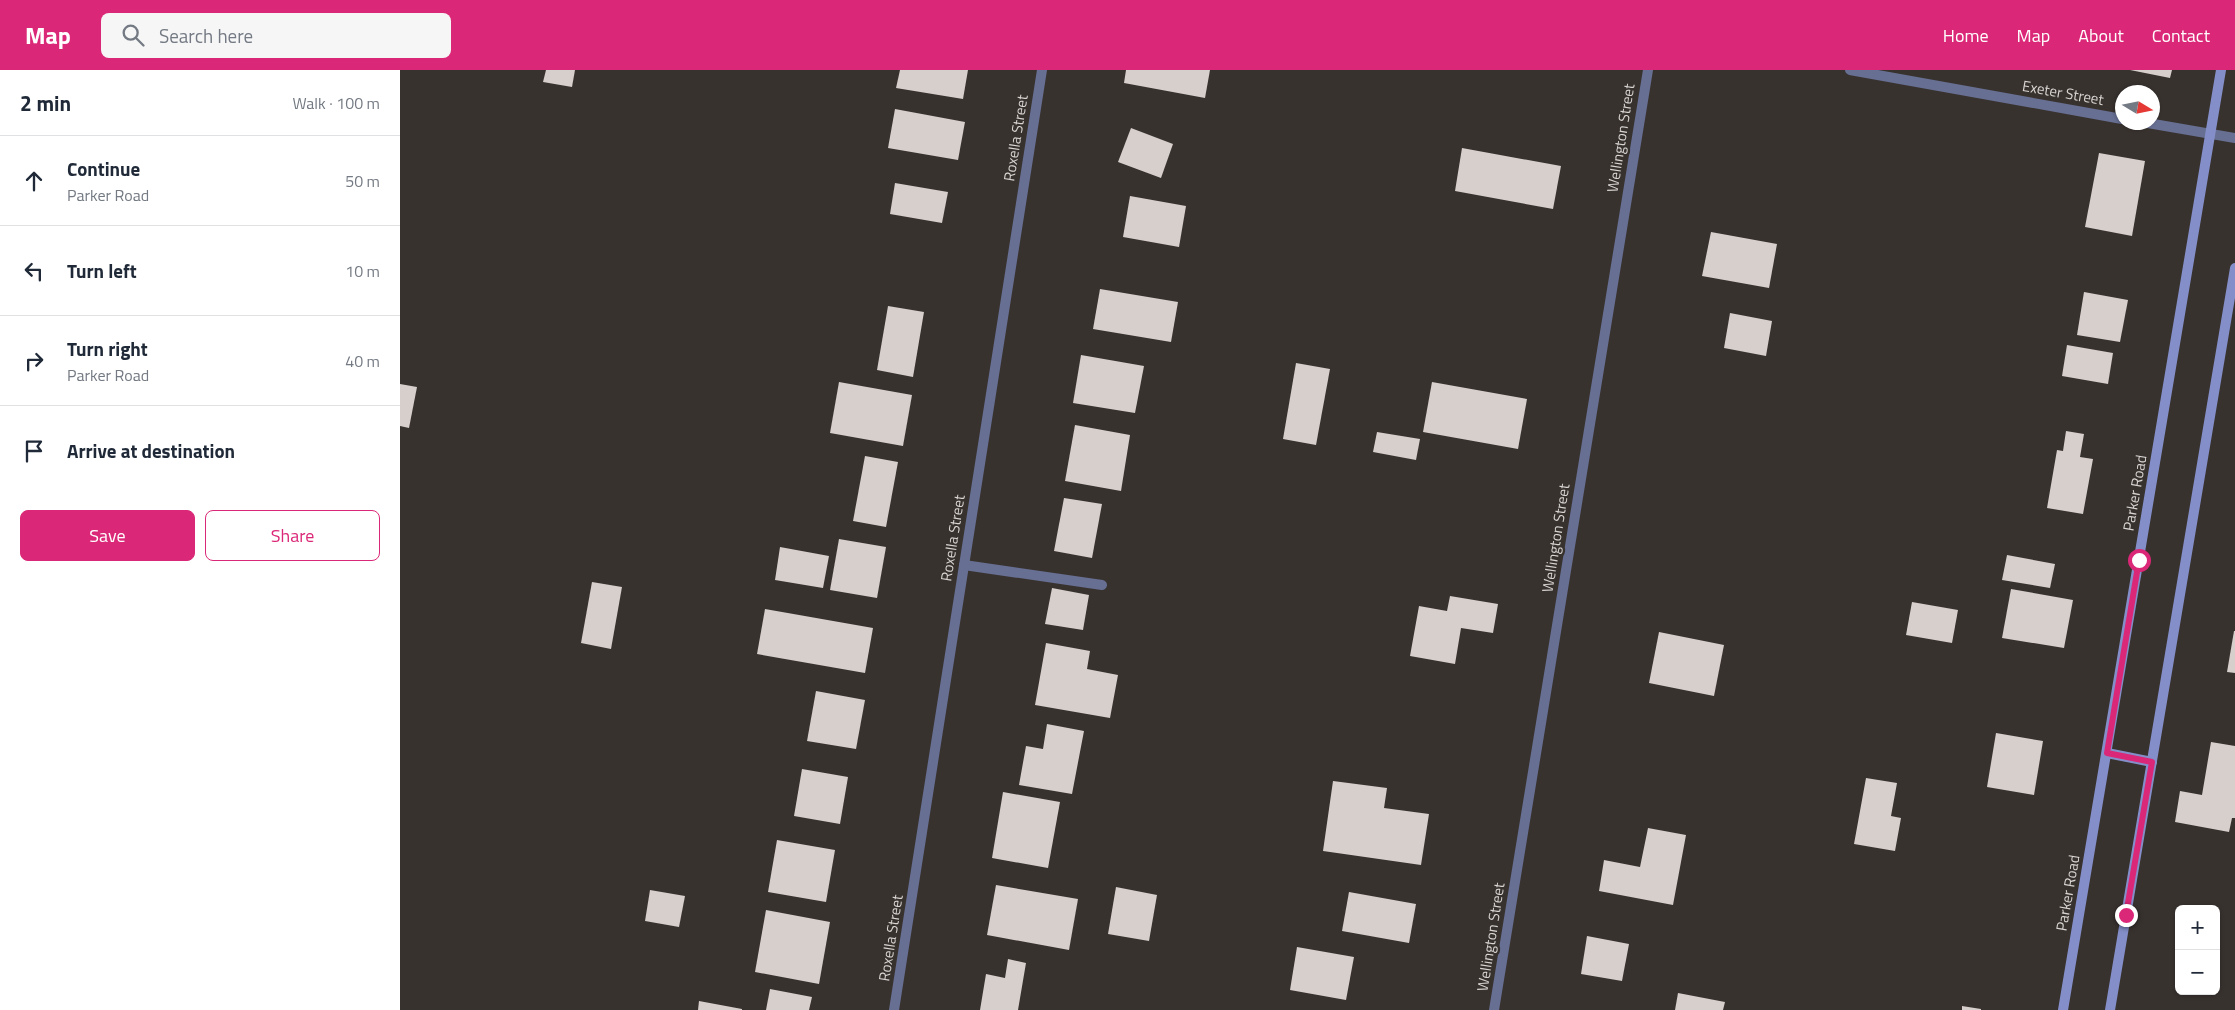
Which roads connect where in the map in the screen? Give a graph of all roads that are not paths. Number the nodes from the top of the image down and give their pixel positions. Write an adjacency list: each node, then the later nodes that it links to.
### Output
1 (1042, 70): 10 (street, Roxella Street)
2 (1648, 70): 15 (street, Wellington Street)
3 (1850, 70): 5 (street, Exeter Street)
4 (2221, 70): 7 (main road, Parker Road)
5 (2115, 118)
6 (2160, 125): 7 (street)
7 (2210, 134): 8 (street); 12 (main road, Parker Road)
8 (2235, 138)
9 (2235, 268): 13 (main road)
10 (964, 565): 11 (street); 14 (street, Roxella Street)
11 (1102, 585)
12 (2107, 753): 13 (main road); 16 (main road, Parker Road)
13 (2152, 762): 17 (main road)
14 (894, 1010)
15 (1494, 1010)
16 (2063, 1010)
17 (2110, 1010)

